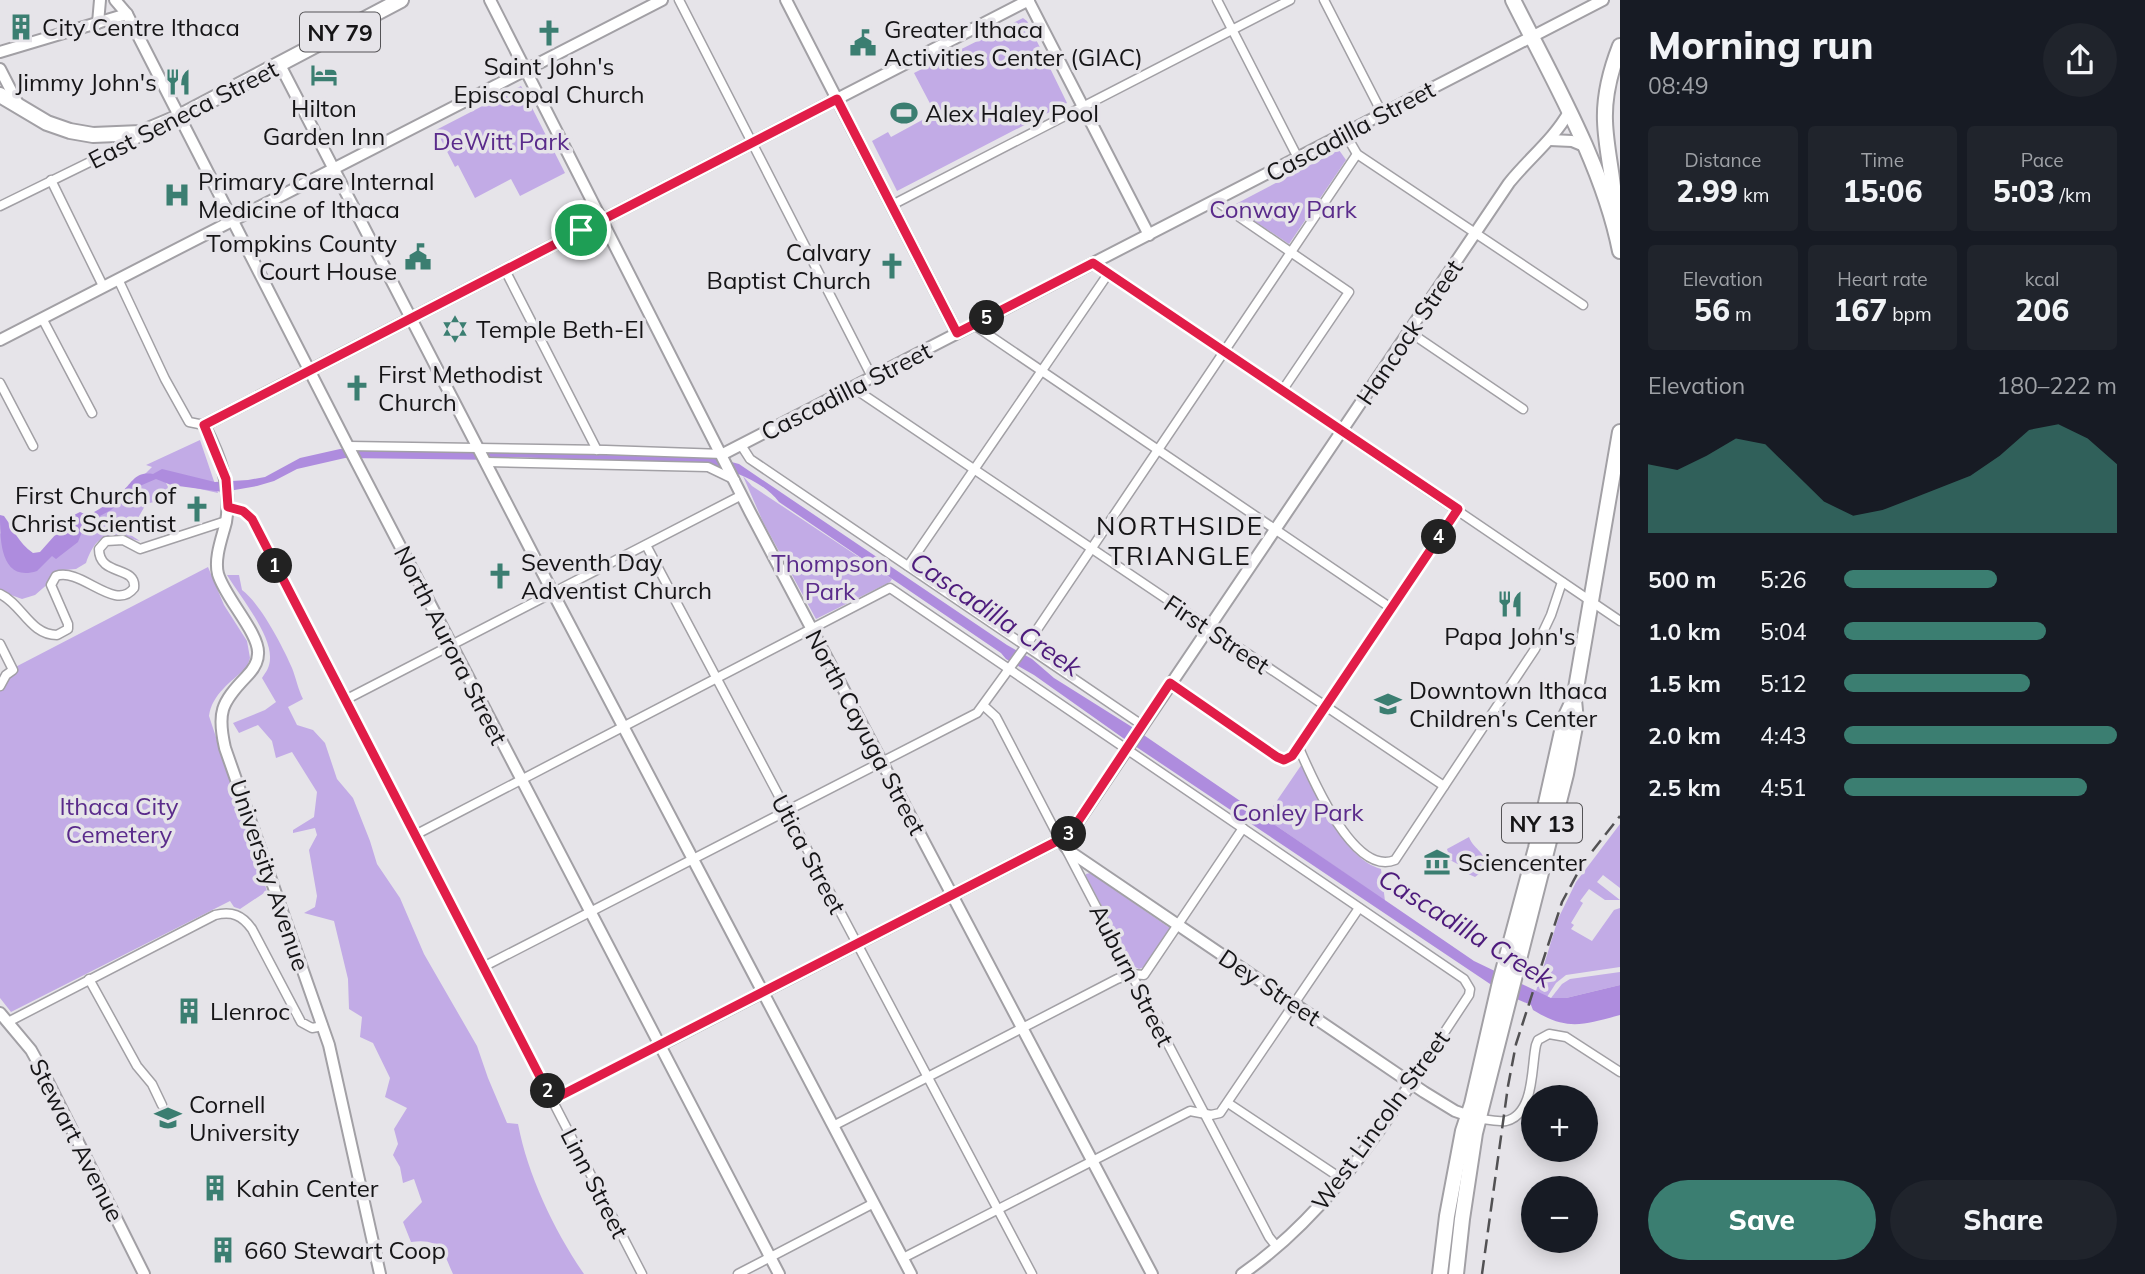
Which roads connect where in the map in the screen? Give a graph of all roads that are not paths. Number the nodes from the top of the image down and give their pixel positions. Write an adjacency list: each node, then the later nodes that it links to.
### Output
1 (100, 0): 15 (street)
2 (115, 0): 14 (street, North Aurora Street)
3 (401, 0): 20 (highway, East Seneca Street / NY 79)
4 (490, 0): 22 (street, North Cayuga Street)
5 (662, 0): 22 (street)
6 (679, 0): 33 (street)
7 (786, 0): 24 (street)
8 (1028, 0): 24 (street); 26 (street)
9 (1217, 0): 16 (street)
10 (1290, 0): 16 (street)
11 (1324, 0): 28 (street)
12 (1513, 0): 17 (highway)
13 (1603, 0): 17 (street, Cascadilla Street)
14 (127, 14): 15 (street); 29 (street, North Aurora Street)
15 (98, 23): 19 (street)
16 (1232, 30): 26 (street); 36 (street)
17 (1531, 37): 27 (highway); 28 (street, Cascadilla Street)
18 (1620, 46): 44 (highway)
19 (0, 52)
20 (280, 65): 29 (highway, East Seneca Street / NY 79); 37 (street)
21 (0, 68): 25 (street)
22 (526, 70): 37 (street); 42 (street, North Cayuga Street)
23 (0, 95): 25 (highway, NY 79)
24 (837, 99): 33 (street); 40 (street)
25 (19, 106): 30 (highway, NY 79)
26 (1083, 107): 40 (street); 46 (street)
27 (1569, 112): 32 (street, Hancock Street); 34 (highway)
28 (1383, 115): 31 (street, Cascadilla Street)
29 (179, 117): 30 (highway, East Seneca Street / NY 79); 43 (street, North Aurora Street)
30 (159, 127): 38 (street, East Seneca Street)
31 (1346, 135): 35 (street); 36 (street, Cascadilla Street)
32 (1550, 140): 34 (street); 45 (street, Hancock Street)
33 (752, 143): 42 (street); 64 (street)
34 (1584, 146): 44 (highway)
35 (1357, 154): 45 (street); 47 (street)
36 (1298, 158): 39 (street, Cascadilla Street)
37 (334, 168): 43 (street); 56 (street)
38 (51, 180): 41 (street, East Seneca Street); 53 (street)
39 (1216, 201): 46 (street, Cascadilla Street); 47 (street)
40 (892, 205): 59 (street)
41 (0, 206)
42 (602, 219): 50 (street); 79 (street, North Cayuga Street)
43 (233, 220): 52 (street); 62 (street, North Aurora Street)
44 (1615, 224): 48 (highway)
45 (1476, 233): 54 (street); 58 (street, Hancock Street)
46 (1149, 235): 49 (street, Cascadilla Street)
47 (1290, 251): 61 (street); 67 (street)
48 (1620, 251)
49 (1093, 263): 51 (street); 57 (street, Cascadilla Street)
50 (505, 270): 56 (street); 78 (street)
51 (1108, 274): 61 (street); 63 (street)
52 (118, 279): 53 (street); 70 (street)
53 (103, 286): 55 (street)
54 (1583, 305)
55 (42, 318): 60 (street); 69 (street)
56 (411, 318): 62 (street); 76 (street)
57 (974, 325): 59 (street, Cascadilla Street); 63 (street)
58 (1408, 331): 68 (street); 71 (street, Hancock Street)
59 (957, 333): 64 (street, Cascadilla Street)
60 (0, 340)
61 (1223, 351): 67 (street); 77 (street)
62 (310, 371): 70 (street); 75 (street, North Aurora Street)
63 (1042, 371): 77 (street); 81 (street)
64 (872, 377): 66 (street, Cascadilla Street)
65 (0, 383): 74 (street)
66 (852, 387): 73 (street, Cascadilla Street); 81 (street, First Street)
67 (1282, 391): 71 (street)
68 (1523, 409)
69 (92, 413)
70 (204, 425): 84 (street, University Avenue)
71 (1341, 431): 85 (street); 87 (street, Hancock Street)
72 (1620, 432): 94 (highway, NY 13)
73 (741, 445): 79 (street, Cascadilla Street); 90 (street)
74 (33, 446)
75 (348, 446): 76 (street); 100 (street, North Aurora Street)
76 (478, 447): 78 (street); 80 (street)
77 (1157, 449): 87 (street); 89 (street)
78 (597, 450): 79 (street)
79 (723, 454): 82 (street, North Cayuga Street)
80 (485, 462): 82 (street); 92 (street)
81 (974, 470): 89 (street, First Street); 90 (street)
82 (734, 480): 83 (street, North Cayuga Street)
83 (742, 495): 88 (street); 97 (street, North Cayuga Street)
84 (228, 507): 86 (street, University Avenue); 106 (street, Linn Street)
85 (1458, 509): 91 (street); 95 (street)
86 (226, 521): 93 (street); 132 (street, University Avenue)
87 (1275, 528): 95 (street); 98 (street, Hancock Street)
88 (646, 545): 92 (street); 103 (street, Utica Street)
89 (1090, 548): 98 (street, First Street); 101 (street)
90 (908, 566): 101 (street)
91 (1562, 582): 94 (street); 115 (street)
92 (553, 593): 100 (street); 109 (street)
93 (0, 594)
94 (1590, 601): 96 (street); 142 (highway, NY 13)
95 (1391, 608): 108 (street)
96 (1620, 621)
97 (811, 628): 102 (street); 103 (street); 113 (street, North Cayuga Street)
98 (1208, 628): 104 (street, Hancock Street); 108 (street, First Street)
99 (0, 644): 105 (street)
100 (451, 645): 106 (street); 114 (street, North Aurora Street)
101 (1024, 648): 102 (street); 110 (street)
102 (1010, 667): 107 (street); 111 (street)
103 (716, 678): 109 (street); 116 (street, Utica Street)
104 (1170, 683): 110 (street, Hancock Street); 112 (street)
105 (0, 686)
106 (345, 700): 118 (street, Linn Street)
107 (984, 706): 113 (street); 119 (street, Auburn Street)
108 (1325, 707): 112 (street); 115 (street, First Street)
109 (623, 726): 114 (street); 120 (street)
110 (1141, 727): 111 (street, Hancock Street)
111 (1128, 747): 117 (street); 119 (street, Hancock Street)
112 (1299, 748): 115 (street)
113 (882, 762): 116 (street); 121 (street, North Cayuga Street)
114 (521, 779): 118 (street); 123 (street, North Aurora Street)
115 (1444, 786)
116 (786, 811): 120 (street); 125 (street, Utica Street)
117 (1243, 828): 122 (street); 124 (street)
118 (415, 835): 126 (street, Linn Street)
119 (1063, 844): 121 (street); 124 (street, Dey Street); 127 (street, Auburn Street)
120 (693, 859): 123 (street); 129 (street)
121 (952, 895): 125 (street); 133 (street, North Cayuga Street)
122 (1359, 908): 130 (street); 137 (street, West Lincoln Street)
123 (589, 912): 126 (street); 134 (street, North Aurora Street)
124 (1178, 925): 127 (street); 130 (street, Dey Street)
125 (856, 944): 129 (street); 136 (street, Utica Street)
126 (483, 967): 138 (street, Linn Street)
127 (1131, 974): 133 (street); 141 (street, Auburn Street)
128 (89, 979): 131 (street); 132 (street); 140 (street)
129 (762, 992): 134 (street); 143 (street)
130 (1295, 1004): 137 (street, Dey Street); 139 (street)
131 (4, 1017): 151 (street, Stewart Avenue)
132 (323, 1026): 152 (street, University Avenue)
133 (1022, 1029): 136 (street); 144 (street, North Cayuga Street)
134 (658, 1046): 138 (street); 149 (street, North Aurora Street)
135 (1620, 1072): 142 (street)
136 (927, 1077): 143 (street); 147 (street, Utica Street)
137 (1411, 1083): 142 (street, Dey Street); 145 (street, West Lincoln Street)
138 (552, 1100): 153 (street, Linn Street)
139 (1228, 1103): 141 (street); 145 (street)
140 (162, 1105)
141 (1203, 1112): 144 (street); 148 (street, Auburn Street)
142 (1473, 1118): 160 (highway, NY 13); 161 (highway, NY 13)
143 (833, 1126): 146 (street)
144 (1092, 1161): 147 (street); 158 (street, North Cayuga Street)
145 (1342, 1179): 148 (street, West Lincoln Street)
146 (874, 1203): 149 (street); 150 (street)
147 (998, 1210): 150 (street); 157 (street, Utica Street)
148 (1277, 1247): 159 (street, West Lincoln Street)
149 (770, 1258): 154 (street); 155 (street, North Aurora Street)
150 (903, 1258): 156 (street)
151 (144, 1274)
152 (380, 1274)
153 (642, 1274)
154 (738, 1274)
155 (779, 1274)
156 (911, 1274)
157 (1032, 1274)
158 (1152, 1274)
159 (1242, 1274)
160 (1440, 1274)
161 (1456, 1274)

